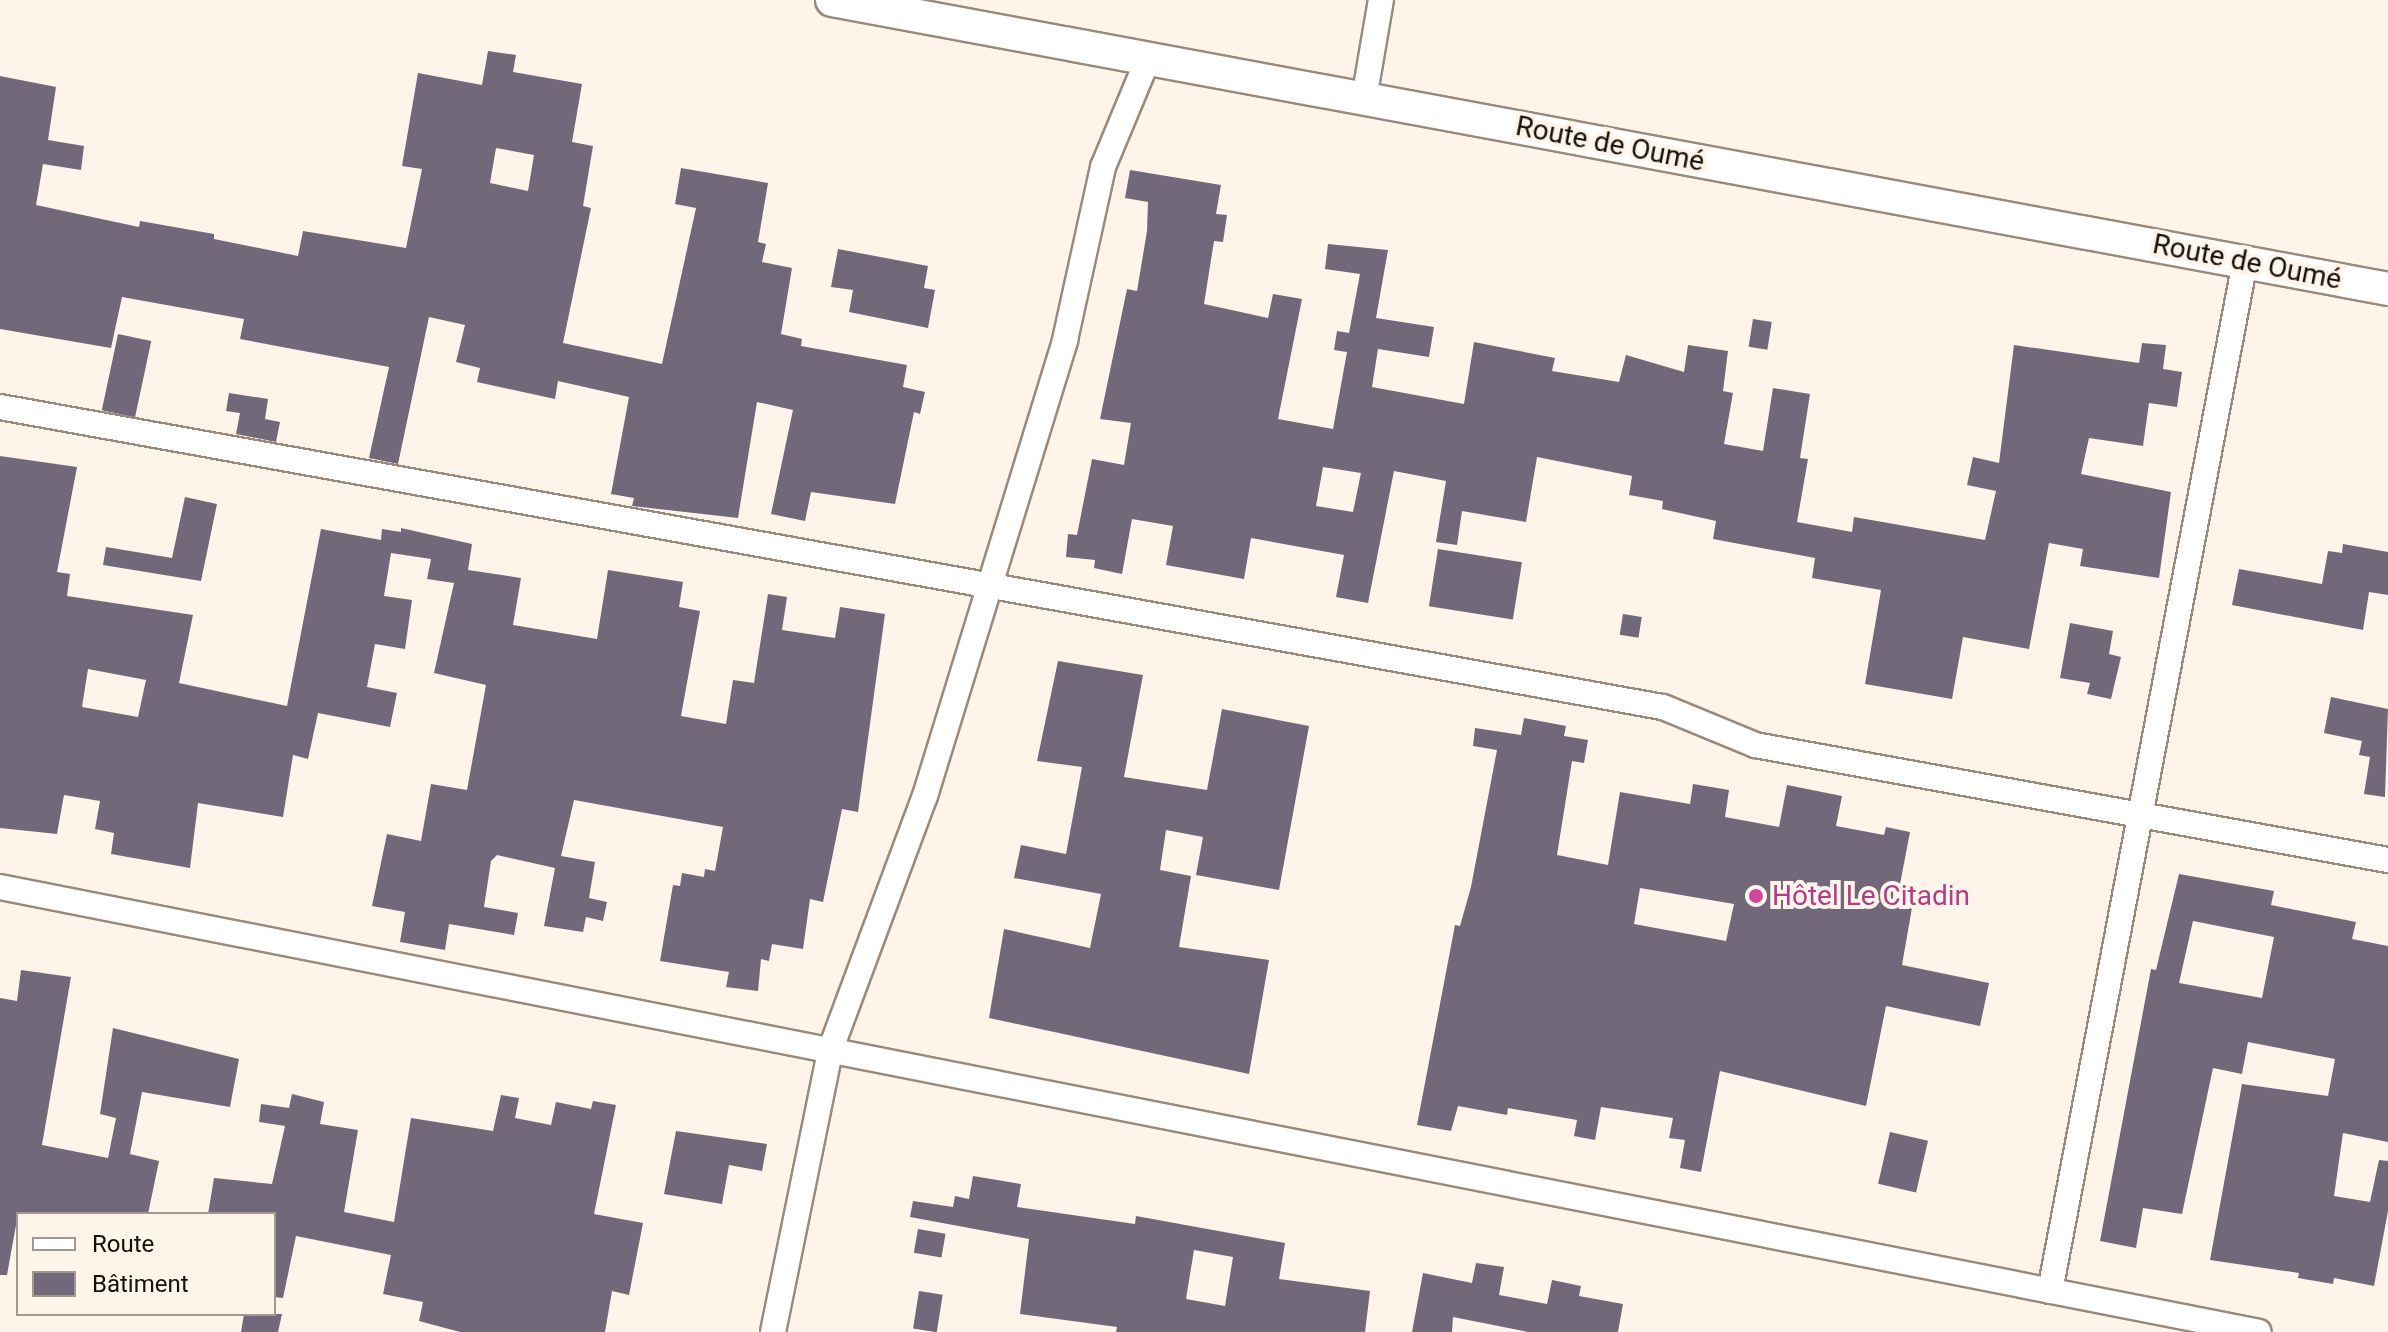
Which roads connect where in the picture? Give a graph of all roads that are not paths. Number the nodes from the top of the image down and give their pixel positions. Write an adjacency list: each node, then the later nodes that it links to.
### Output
1 (832, 0): 3 (street, Route de Oumé)
2 (1381, 0): 4 (street)
3 (1148, 59): 4 (street, Route de Oumé); 8 (street)
4 (1364, 99): 5 (street, Route de Oumé)
5 (2245, 262): 6 (street, Route de Oumé); 9 (street)
6 (2388, 289)
7 (0, 407): 8 (street)
8 (992, 586): 9 (street); 12 (street)
9 (2140, 815): 10 (street); 13 (street)
10 (2388, 860)
11 (0, 887): 12 (street)
12 (830, 1051): 13 (street); 14 (street)
13 (2050, 1291): 15 (street)
14 (773, 1332)
15 (2259, 1332)

